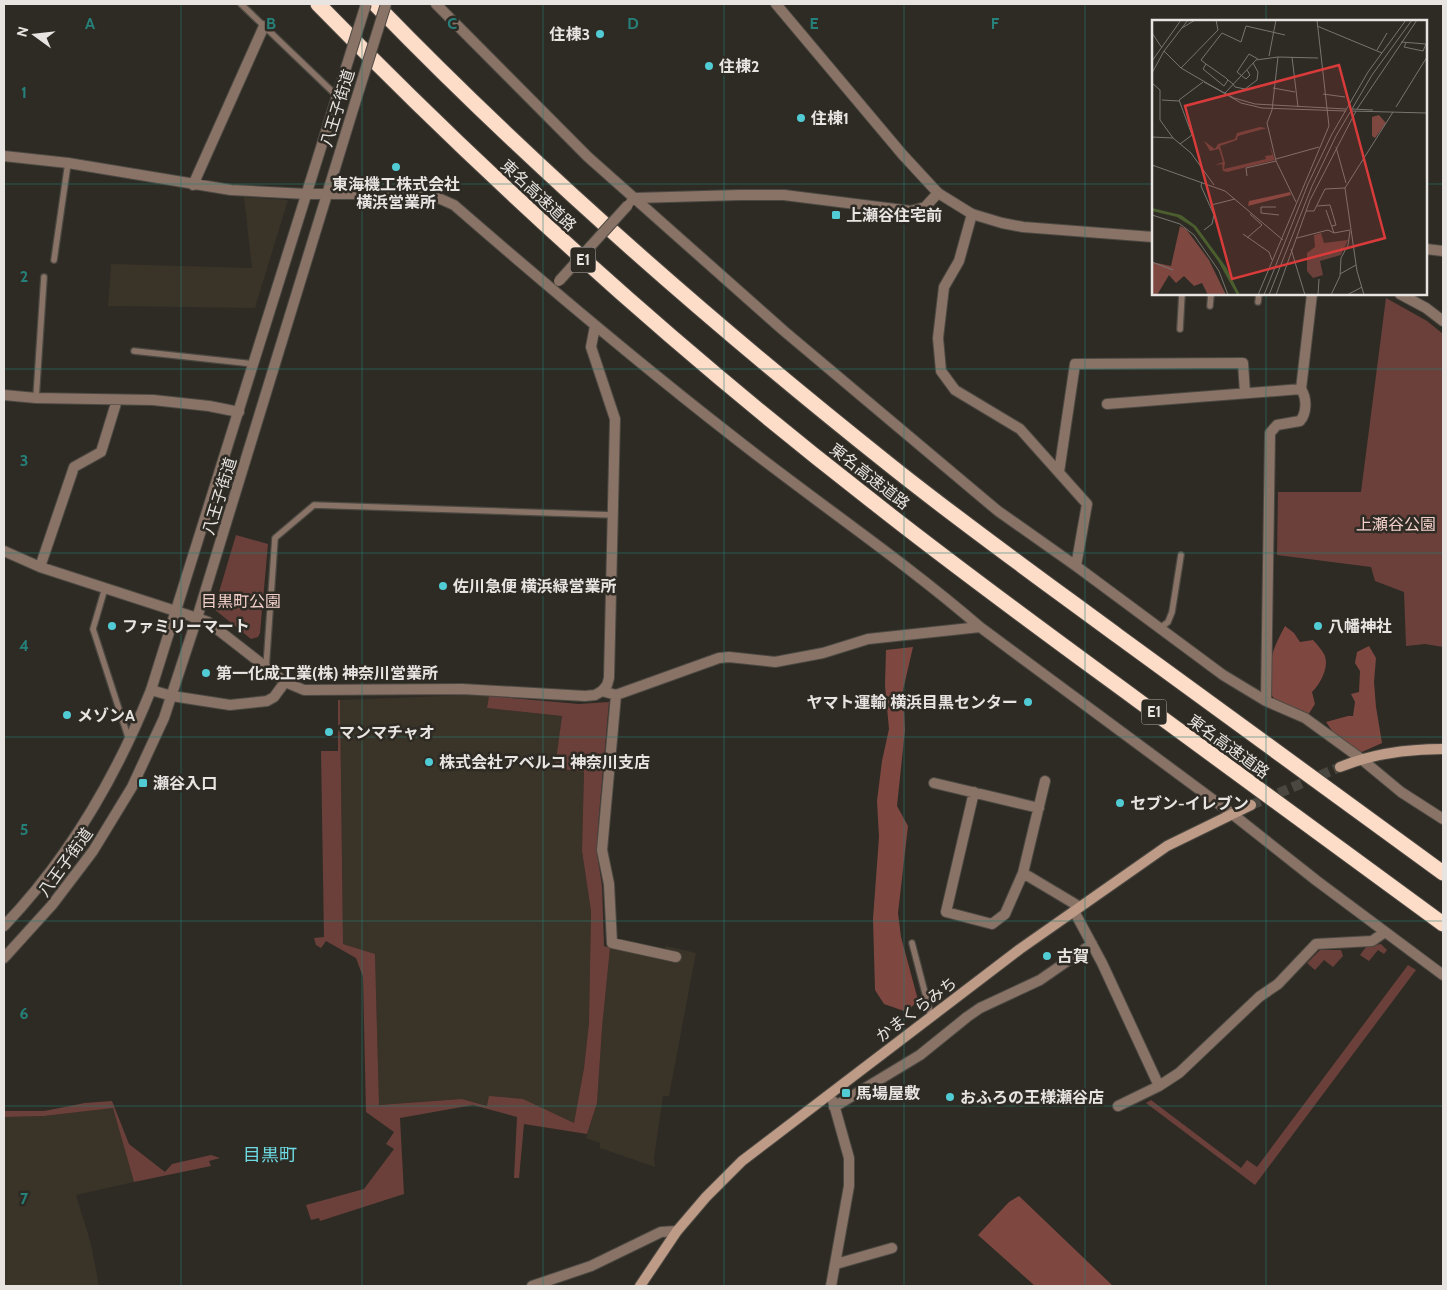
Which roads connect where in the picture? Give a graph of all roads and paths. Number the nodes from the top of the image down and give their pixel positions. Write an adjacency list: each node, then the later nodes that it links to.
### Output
1 (240, 4): 8 (lane)
2 (318, 4): 75 (highway, 東名高速道路 / E1)
3 (366, 4): 9 (street, 八王子街道, bridge)
4 (376, 4): 73 (highway, 東名高速道路 / E1)
5 (386, 4): 15 (street, 八王子街道, bridge)
6 (436, 4): 16 (street)
7 (776, 4): 13 (street)
8 (264, 26): 9 (lane); 12 (street)
9 (338, 93): 14 (street, 八王子街道)
10 (4, 156): 11 (street)
11 (68, 163): 12 (street); 21 (lane)
12 (193, 185): 14 (street)
13 (938, 193): 16 (street); 17 (street)
14 (307, 194): 15 (street); 35 (street, 八王子街道)
15 (327, 194): 23 (street); 51 (street, 八王子街道)
16 (631, 201): 23 (street, bridge); 47 (street)
17 (972, 214): 18 (street); 43 (street)
18 (1152, 238)
19 (1427, 249): 20 (street)
20 (1443, 251)
21 (54, 260)
22 (44, 277): 39 (lane)
23 (551, 290): 32 (street)
24 (1182, 295): 33 (lane)
25 (1211, 295): 30 (lane)
26 (1259, 295): 29 (lane)
27 (1312, 295): 36 (street)
28 (1402, 295): 31 (street)
29 (1258, 302)
30 (1210, 306)
31 (1443, 321)
32 (595, 326): 44 (street); 52 (street)
33 (1180, 329)
34 (134, 351): 35 (lane)
35 (254, 364): 42 (street, 八王子街道)
36 (1301, 389): 37 (street); 60 (street)
37 (1245, 393): 41 (street); 43 (street)
38 (4, 395): 39 (street)
39 (36, 398): 40 (street)
40 (117, 400): 42 (street); 48 (street)
41 (1107, 404)
42 (239, 412): 50 (street, 八王子街道)
43 (1059, 472): 47 (street)
44 (613, 515): 54 (lane); 57 (street)
45 (4, 551): 48 (street)
46 (1181, 555): 53 (lane)
47 (1076, 566): 53 (street)
48 (40, 567): 49 (street)
49 (105, 588): 50 (street); 61 (lane)
50 (177, 611): 51 (street); 56 (street, 八王子街道)
51 (197, 618): 54 (street); 59 (street, 八王子街道)
52 (980, 627): 58 (street); 70 (street)
53 (1160, 628): 60 (street)
54 (266, 668): 55 (street)
55 (285, 682): 57 (street); 59 (street)
56 (152, 690): 59 (street); 61 (street, 八王子街道)
57 (602, 691): 58 (street)
58 (616, 695): 80 (street)
59 (172, 696): 81 (street, 八王子街道)
60 (1266, 701): 63 (street)
61 (130, 742): 76 (street, 八王子街道)
62 (1443, 749): 63 (main road)
63 (1360, 758): 64 (main road); 71 (street)
64 (1340, 767)
65 (1045, 781): 69 (street)
66 (934, 783): 67 (street)
67 (974, 792): 69 (street); 72 (street)
68 (1251, 804): 70 (main road, かまくらみち)
69 (1039, 808): 72 (street)
70 (1231, 813): 74 (main road, かまくらみち); 77 (street)
71 (1443, 819)
72 (1023, 873): 74 (street)
73 (1443, 873)
74 (1077, 909): 79 (street); 83 (main road, かまくらみち)
75 (1443, 924)
76 (4, 926)
77 (1385, 932): 82 (street); 84 (street)
78 (912, 943): 83 (lane)
79 (1092, 944): 84 (street); 87 (street)
80 (676, 957)
81 (4, 958)
82 (1443, 975)
83 (931, 1016): 85 (main road, かまくらみち)
84 (1159, 1086): 86 (street)
85 (830, 1092): 87 (street); 88 (main road, かまくらみち)
86 (1118, 1106)
87 (834, 1107): 90 (street)
88 (677, 1230): 91 (street); 92 (main road, かまくらみち)
89 (892, 1248): 90 (street)
90 (836, 1264): 93 (street)
91 (532, 1286)
92 (640, 1286)
93 (831, 1286)

